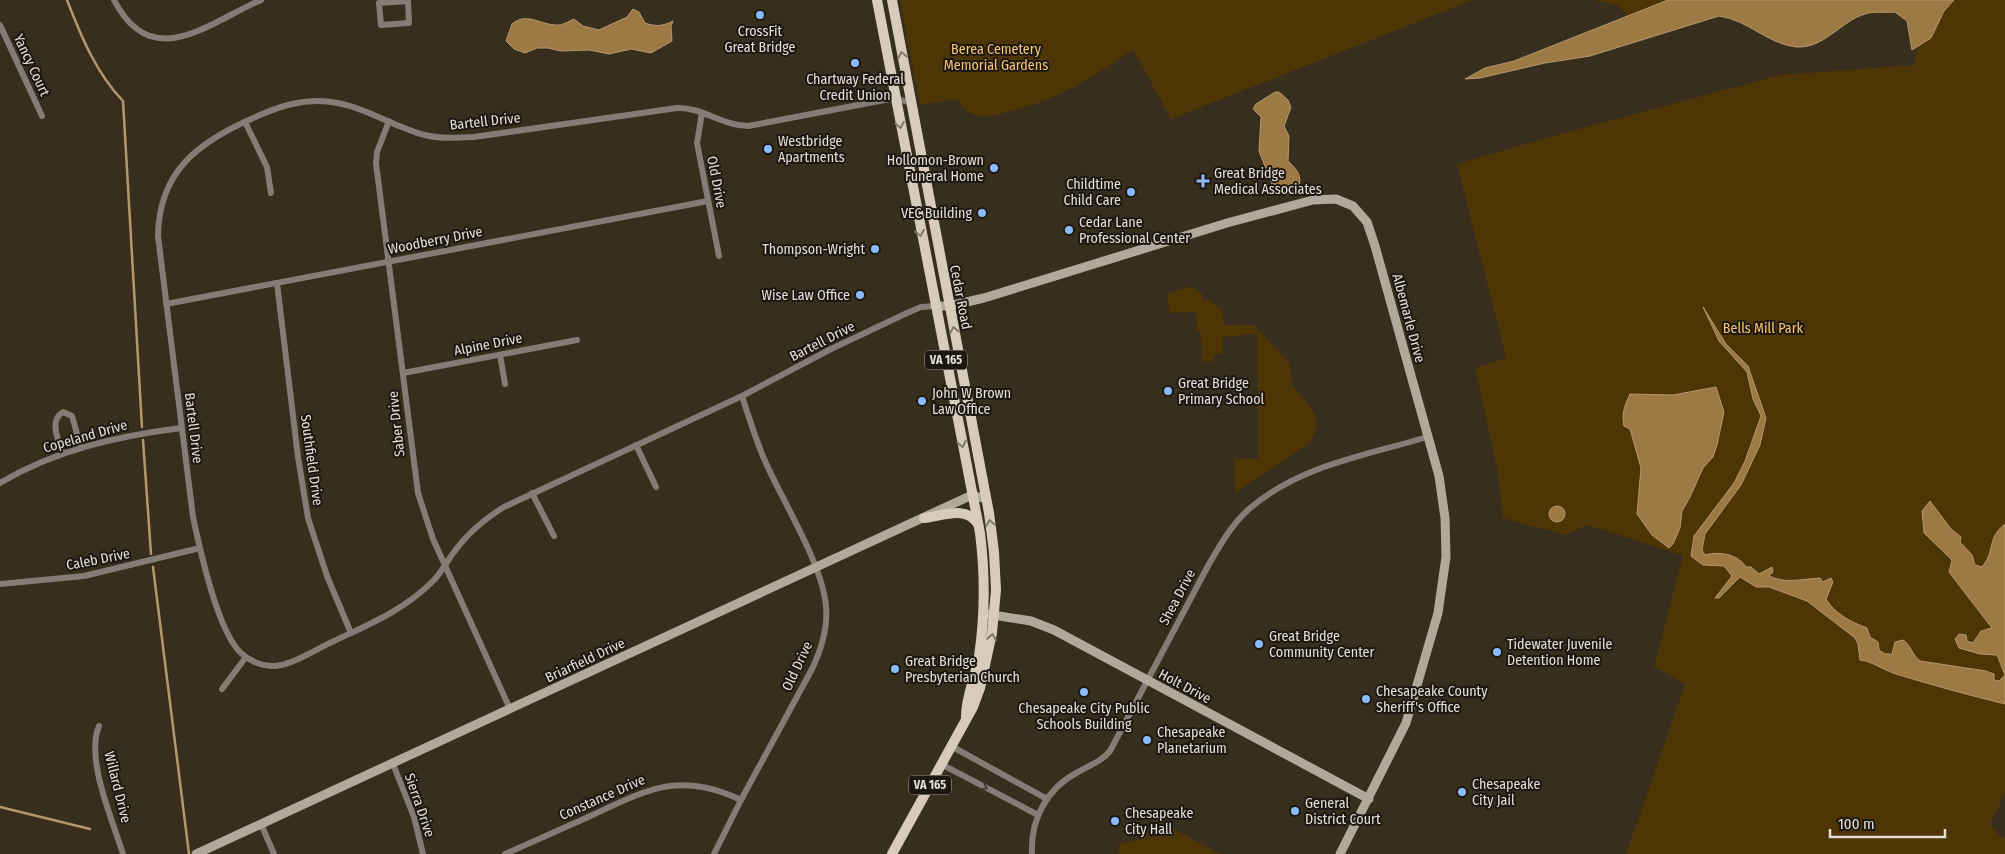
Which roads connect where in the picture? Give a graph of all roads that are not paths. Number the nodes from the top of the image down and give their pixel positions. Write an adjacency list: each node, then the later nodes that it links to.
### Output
1 (114, 0): 2 (street)
2 (261, 0)
3 (877, 0): 7 (main road, Cedar Road / VA 165)
4 (890, 0): 8 (main road, Cedar Road / VA 165, one-way to 4)
5 (394, 1): 5 (street)
6 (0, 25): 10 (street, Yancy Court)
7 (895, 98): 8 (street, Bartell Drive); 9 (street, Bartell Drive); 19 (main road, Cedar Road / VA 165, one-way to 19)
8 (911, 103): 20 (main road, Cedar Road / VA 165)
9 (702, 113): 11 (street, Bartell Drive); 14 (street, Old Drive)
10 (42, 116)
11 (389, 121): 12 (street, Bartell Drive); 16 (street, Saber Drive)
12 (245, 122): 13 (street); 18 (street, Bartell Drive)
13 (271, 193)
14 (708, 201): 15 (street, Old Drive); 16 (street, Woodberry Drive)
15 (719, 256)
16 (387, 262): 17 (street, Woodberry Drive); 23 (street, Saber Drive)
17 (277, 283): 18 (street, Woodberry Drive); 45 (street, Southfield Drive)
18 (166, 304): 26 (street, Bartell Drive)
19 (935, 306): 20 (street, Albemarle Drive); 25 (street, Bartell Drive); 34 (main road, Cedar Road / VA 165, one-way to 34)
20 (949, 306): 27 (street, Albemarle Drive); 35 (main road, Cedar Road / VA 165, one-way to 20)
21 (577, 340): 22 (street, Alpine Drive)
22 (500, 355): 23 (street, Alpine Drive); 24 (street)
23 (403, 373): 40 (street, Saber Drive)
24 (505, 384)
25 (742, 396): 28 (street, Bartell Drive); 41 (street, Old Drive)
26 (181, 428): 29 (street, Copeland Drive); 39 (street, Bartell Drive)
27 (1427, 437): 47 (street, Shea Drive); 56 (street, Albemarle Drive)
28 (636, 445): 32 (street); 33 (street, Bartell Drive)
29 (81, 448): 30 (street, Copeland Drive); 30 (street)
30 (63, 454): 31 (street, Copeland Drive)
31 (0, 483)
32 (656, 488)
33 (532, 493): 38 (street); 40 (street, Bartell Drive)
34 (972, 496): 35 (street); 36 (street, Briarfield Drive); 37 (main road, Cedar Road / VA 165)
35 (986, 498): 44 (main road, Cedar Road / VA 165, one-way to 35)
36 (924, 518): 37 (main road); 41 (street, Briarfield Drive)
37 (978, 524): 43 (main road, Cedar Road / VA 165)
38 (554, 536)
39 (200, 548): 42 (street, Caleb Drive); 46 (street, Bartell Drive)
40 (446, 565): 45 (street, Bartell Drive); 49 (street, Saber Drive)
41 (816, 569): 49 (street, Briarfield Drive); 57 (street, Old Drive)
42 (0, 584)
43 (982, 613): 44 (street, Holt Drive); 50 (main road, Cedar Road / VA 165)
44 (994, 614): 47 (street, Holt Drive); 50 (main road, Cedar Road / VA 165, one-way to 44)
45 (351, 633): 46 (street, Bartell Drive)
46 (246, 657): 48 (street)
47 (1147, 681): 55 (street, Shea Drive); 56 (street, Holt Drive)
48 (222, 689)
49 (510, 709): 53 (street, Briarfield Drive)
50 (966, 716): 52 (main road, Cedar Road / VA 165)
51 (99, 726): 60 (street, Willard Drive)
52 (951, 746): 54 (main road, Cedar Road / VA 165); 55 (street)
53 (393, 764): 59 (street, Briarfield Drive); 63 (street, Sierra Drive)
54 (941, 764): 58 (street, one-way to 58); 66 (main road, Cedar Road / VA 165)
55 (1047, 799): 58 (street, Shea Drive)
56 (1369, 799): 68 (street, Albemarle Drive)
57 (740, 800): 64 (street, Constance Drive); 65 (street, Old Drive)
58 (1038, 816): 67 (street, Shea Drive)
59 (261, 824): 61 (street, Briarfield Drive); 62 (street)
60 (124, 854)
61 (196, 854)
62 (274, 854)
63 (423, 854)
64 (505, 854)
65 (714, 854)
66 (892, 854)
67 (1032, 854)
68 (1340, 854)

